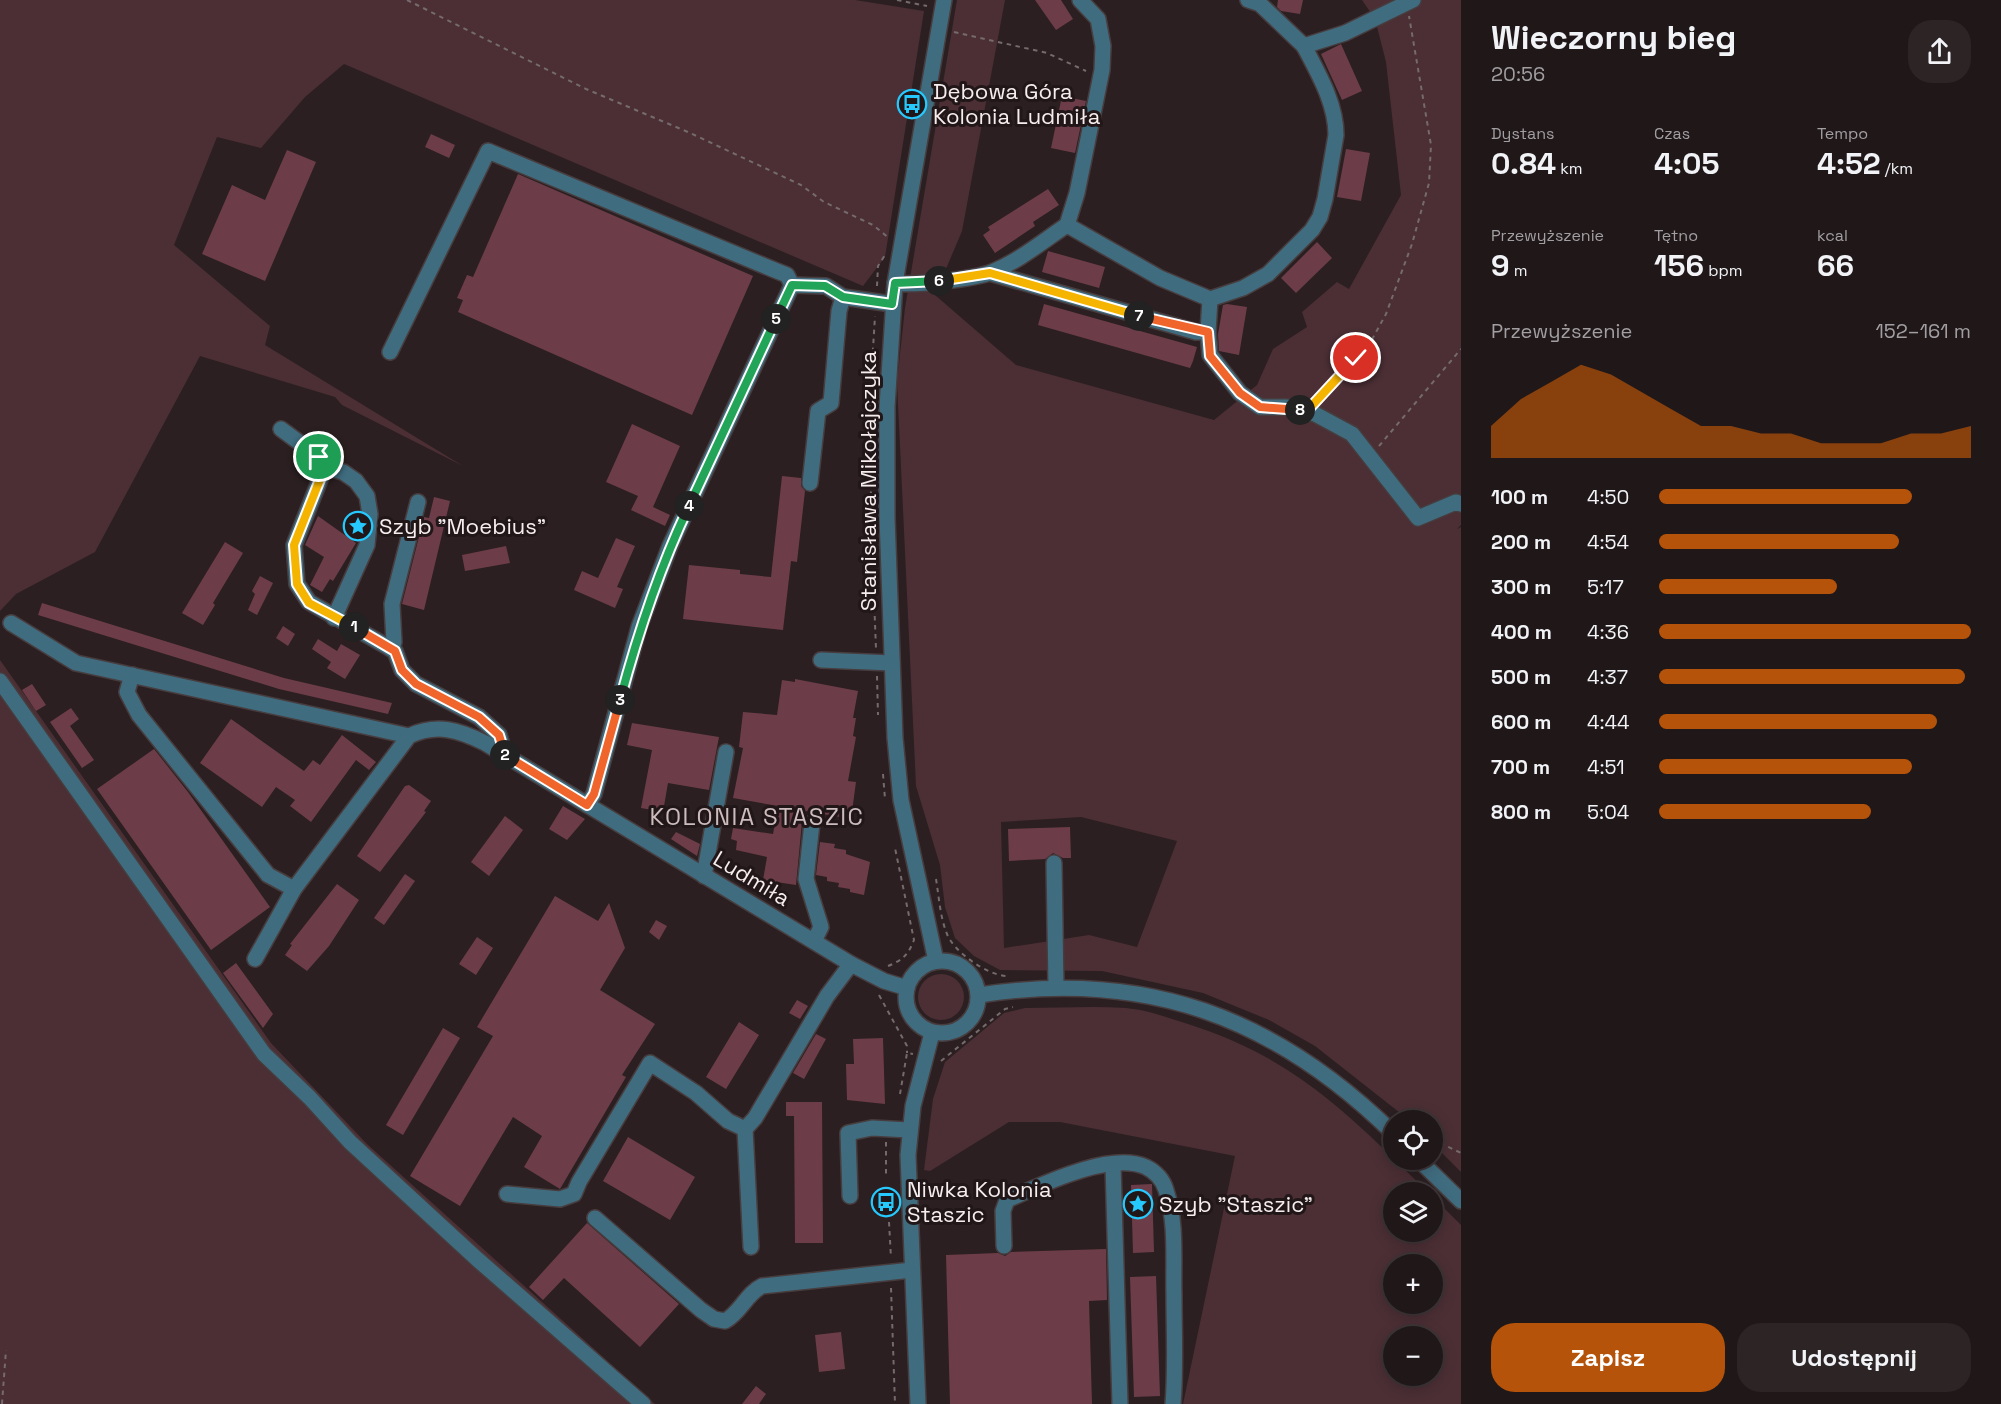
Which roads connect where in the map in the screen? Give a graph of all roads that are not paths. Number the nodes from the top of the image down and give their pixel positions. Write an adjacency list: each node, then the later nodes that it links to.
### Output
1 (1080, 0): 6 (street)
2 (1248, 0): 5 (street)
3 (1409, 2): 5 (street)
4 (939, 4): 8 (street, Stanisława Mikołajczyka)
5 (1304, 46): 11 (street)
6 (1067, 225): 7 (street); 11 (street)
7 (990, 273): 8 (street); 13 (street)
8 (895, 283): 12 (street, Stanisława Mikołajczyka)
9 (792, 285): 10 (street); 14 (street); 30 (street)
10 (843, 297): 12 (street); 17 (street)
11 (1210, 299): 13 (street)
12 (892, 304): 24 (street, Stanisława Mikołajczyka)
13 (1208, 332): 19 (street)
14 (390, 352)
15 (281, 429): 16 (street)
16 (320, 466): 20 (street); 20 (street)
17 (810, 483)
18 (418, 502): 22 (street)
19 (1461, 504)
20 (334, 618): 22 (street)
21 (11, 623): 25 (street)
22 (391, 649): 29 (street)
23 (821, 660): 24 (street)
24 (892, 663): 37 (street, Stanisława Mikołajczyka)
25 (132, 675): 27 (street); 34 (street)
26 (0, 681): 55 (street)
27 (409, 736): 29 (street, Ludmiła); 34 (street)
28 (726, 752): 33 (street)
29 (505, 755): 30 (street, Ludmiła)
30 (587, 805): 33 (street, Ludmiła)
31 (812, 823): 35 (street)
32 (1054, 863): 40 (street)
33 (704, 876): 35 (street, Ludmiła)
34 (294, 890): 36 (street)
35 (814, 941): 38 (street, Ludmiła)
36 (255, 959)
37 (936, 962): 39 (street); 41 (street)
38 (851, 964): 39 (street, Ludmiła); 43 (street)
39 (907, 988): 42 (street)
40 (1056, 988): 41 (street); 45 (street)
41 (979, 995): 42 (street)
42 (932, 1033): 44 (street)
43 (745, 1129): 48 (street); 53 (street)
44 (909, 1130): 49 (street); 54 (street)
45 (1383, 1131)
46 (1113, 1165): 52 (street); 57 (street); 58 (street)
47 (1429, 1170): 50 (street)
48 (507, 1194)
49 (850, 1196)
50 (1461, 1201)
51 (595, 1218): 54 (street)
52 (1004, 1246)
53 (751, 1247)
54 (912, 1270): 56 (street)
55 (643, 1404)
56 (918, 1404)
57 (1120, 1404)
58 (1173, 1404)

